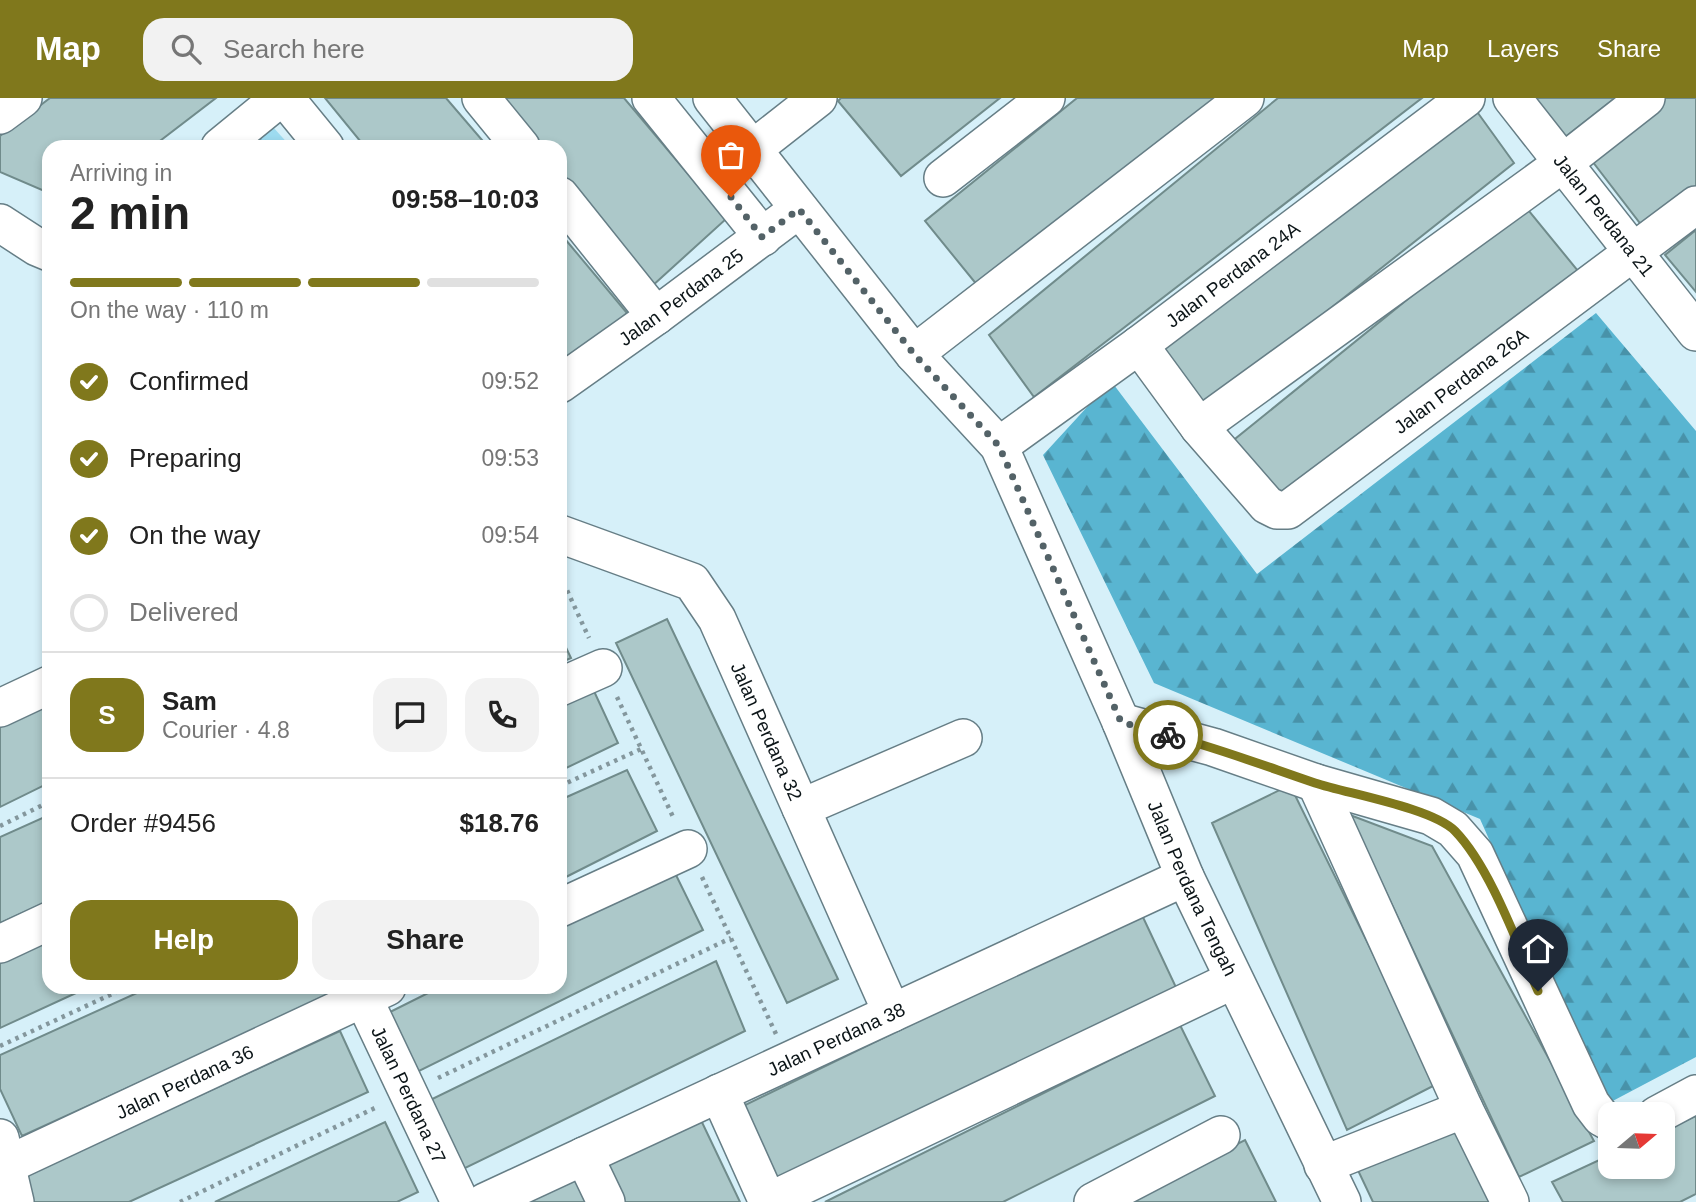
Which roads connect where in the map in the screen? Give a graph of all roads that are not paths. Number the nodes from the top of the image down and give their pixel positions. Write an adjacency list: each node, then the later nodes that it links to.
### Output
1 (23, 98): 13 (street)
2 (280, 98): 14 (street)
3 (285, 98): 15 (street)
4 (481, 98): 16 (street)
5 (651, 98): 24 (street)
6 (712, 98): 17 (street, Jalan Perdana Tengah)
7 (818, 98): 17 (street)
8 (1045, 98): 19 (street)
9 (1245, 98): 30 (street)
10 (1466, 98): 29 (street, Jalan Perdana 24A)
11 (1512, 98): 18 (street, Jalan Perdana 21)
12 (1646, 98): 18 (street)
13 (0, 115)
14 (229, 140)
15 (319, 140)
16 (515, 140)
17 (753, 149): 22 (street, Jalan Perdana Tengah)
18 (1563, 163): 26 (street, Jalan Perdana 21); 32 (street)
19 (943, 178)
20 (567, 205): 27 (street)
21 (1696, 205): 26 (street, Jalan Perdana 26A)
22 (799, 209): 24 (street, Jalan Perdana 25); 30 (street, Jalan Perdana Tengah)
23 (0, 223): 25 (street)
24 (762, 237): 27 (street, Jalan Perdana 25)
25 (42, 249)
26 (1635, 253): 28 (street, Jalan Perdana 21); 32 (street, Jalan Perdana 26A)
27 (656, 316): 31 (street, Jalan Perdana 25)
28 (1695, 328)
29 (1139, 345): 32 (street); 33 (street, Jalan Perdana 24A)
30 (914, 354): 33 (street, Jalan Perdana Tengah)
31 (567, 379)
32 (1199, 426)
33 (999, 446): 39 (street, Jalan Perdana Tengah)
34 (567, 537): 42 (street, Jalan Perdana 32)
35 (603, 668): 36 (street)
36 (567, 684)
37 (42, 688): 38 (street)
38 (0, 708)
39 (1121, 722): 41 (street); 44 (street, Jalan Perdana Tengah)
40 (962, 738): 42 (street)
41 (1316, 783): 55 (street); 56 (street)
42 (801, 808): 51 (street, Jalan Perdana 32)
43 (688, 849): 45 (street)
44 (1185, 877): 48 (street, Jalan Perdana Tengah); 51 (street, Jalan Perdana 38)
45 (567, 905)
46 (42, 924): 47 (street)
47 (0, 944)
48 (1233, 980): 60 (street, Jalan Perdana Tengah); 65 (street)
49 (363, 994): 58 (street, Jalan Perdana 36)
50 (371, 994): 62 (street, Jalan Perdana 27)
51 (892, 1013): 52 (street, Jalan Perdana 38)
52 (719, 1093): 59 (street, Jalan Perdana 38); 65 (street)
53 (1696, 1094): 54 (street)
54 (1675, 1105)
55 (1464, 1109): 60 (street); 68 (street)
56 (1598, 1112)
57 (1222, 1135): 66 (street)
58 (3, 1152): 61 (street)
59 (584, 1156): 63 (street, Jalan Perdana 38); 64 (street)
60 (1324, 1165): 67 (street, Jalan Perdana Tengah)
61 (15, 1202)
62 (460, 1202)
63 (485, 1202)
64 (606, 1202)
65 (768, 1202)
66 (1093, 1202)
67 (1342, 1202)
68 (1510, 1202)

